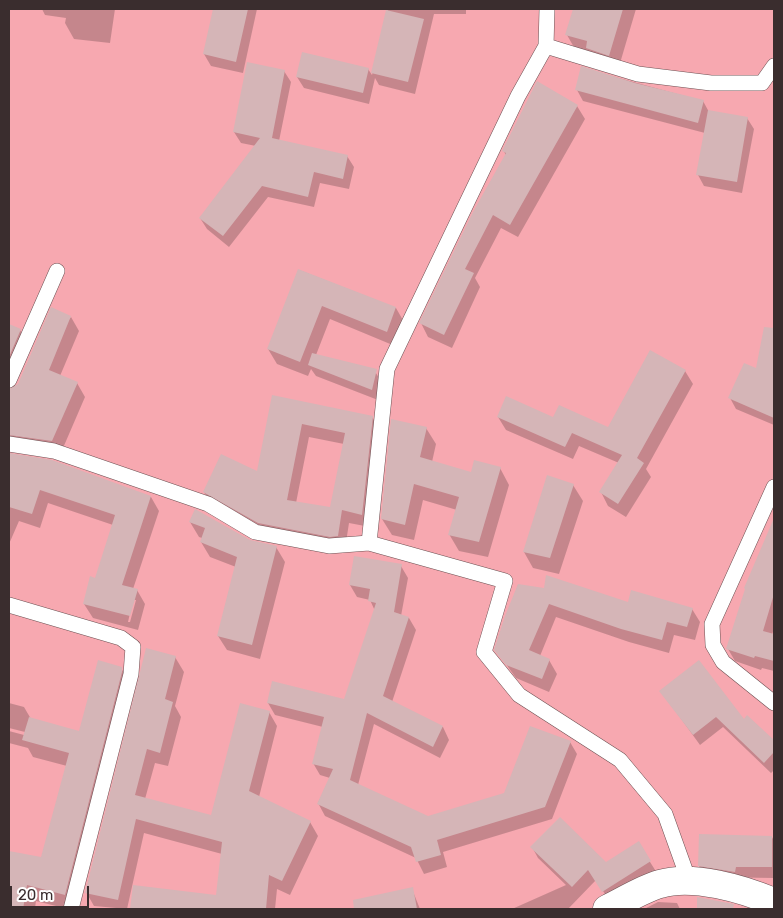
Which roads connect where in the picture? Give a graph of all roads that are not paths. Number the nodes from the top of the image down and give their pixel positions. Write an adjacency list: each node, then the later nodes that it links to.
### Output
1 (547, 9): 2 (lane)
2 (546, 46): 3 (lane); 8 (lane)
3 (774, 66)
4 (57, 271): 5 (lane)
5 (9, 380)
6 (9, 444): 8 (lane)
7 (774, 487): 10 (lane)
8 (370, 543): 11 (lane)
9 (9, 605): 13 (lane)
10 (774, 703)
11 (689, 881): 12 (street); 14 (street)
12 (774, 900)
13 (71, 909)
14 (607, 909)

